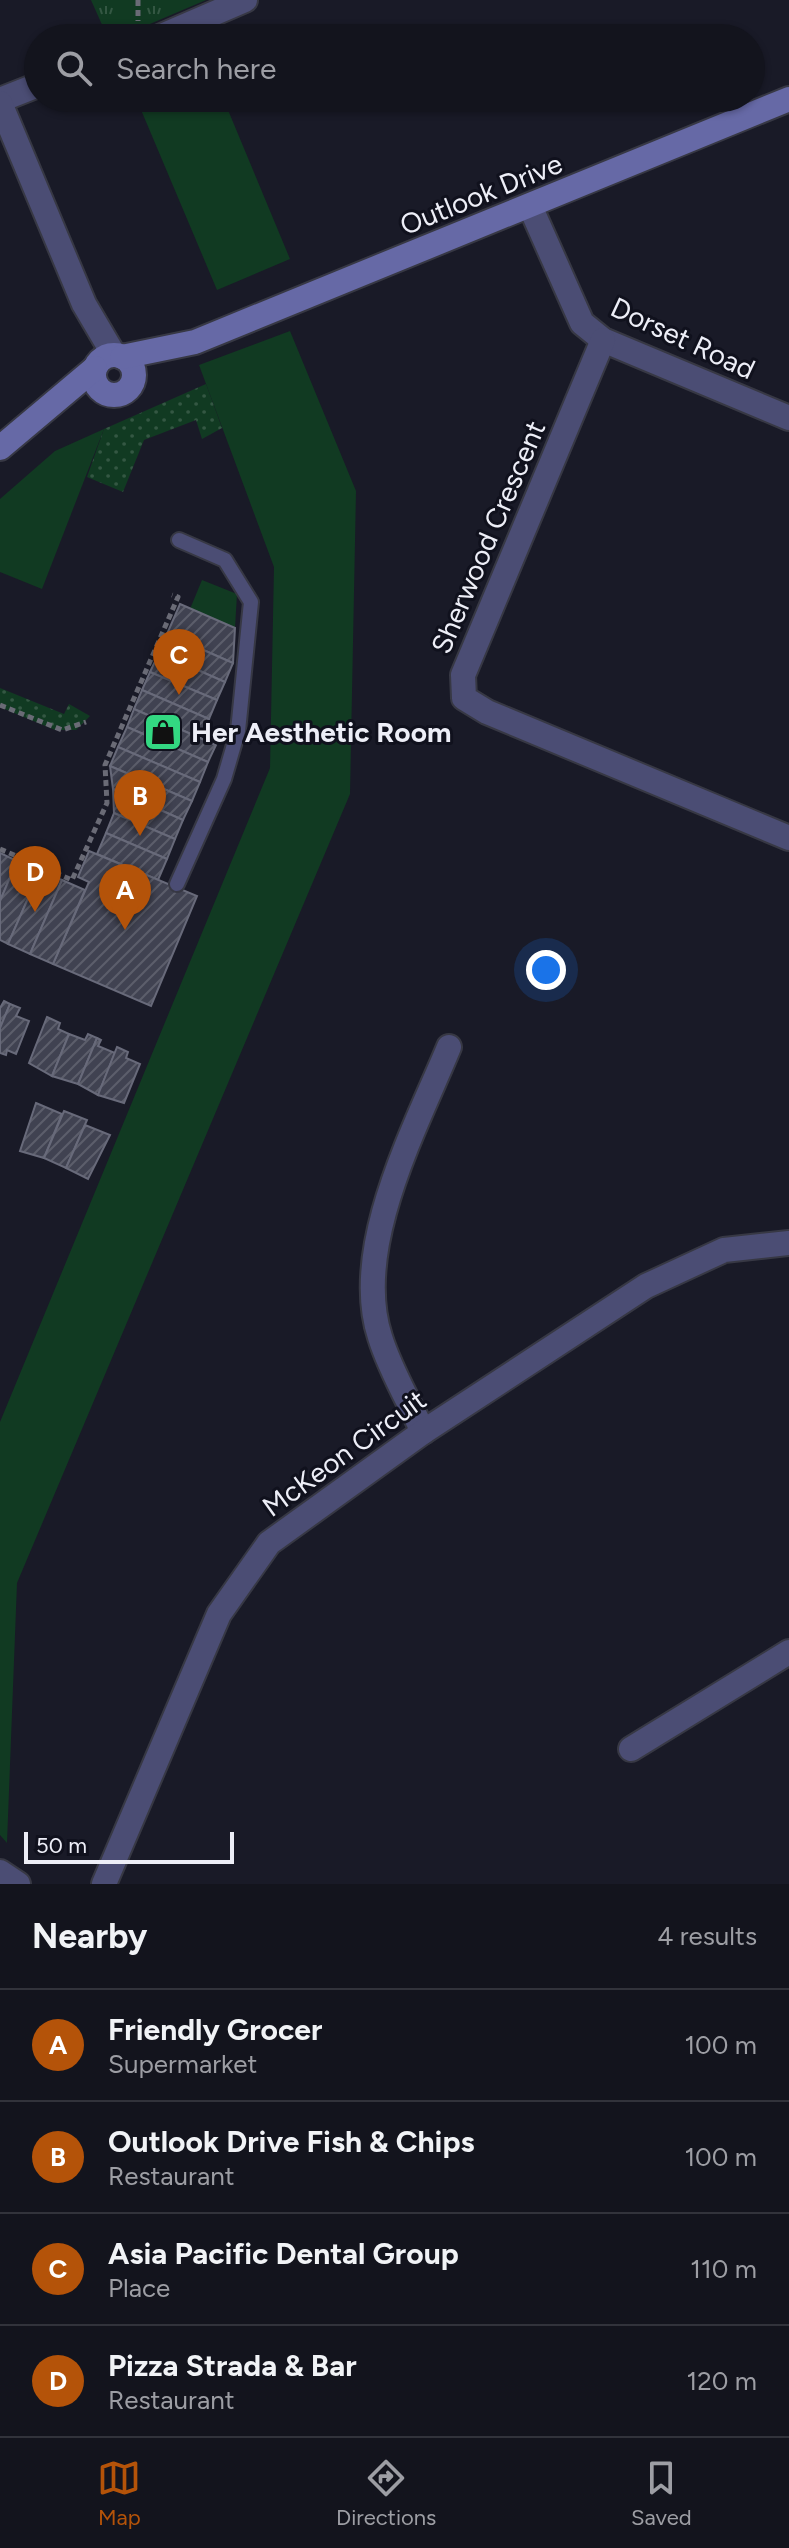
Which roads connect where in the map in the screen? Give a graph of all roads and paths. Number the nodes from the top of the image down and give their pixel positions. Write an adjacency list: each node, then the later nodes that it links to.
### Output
1 (245, 0): 2 (street)
2 (189, 24)
3 (24, 91): 5 (street)
4 (789, 99): 6 (street, Outlook Drive)
5 (0, 102): 11 (street)
6 (765, 109)
7 (758, 112): 8 (street, Outlook Drive)
8 (530, 206): 9 (street, Dorset Road); 10 (street, Outlook Drive)
9 (603, 340): 15 (street, Dorset Road); 21 (street, Sherwood Crescent)
10 (195, 342): 11 (street, Outlook Drive); 12 (street, Outlook Drive)
11 (108, 360): 12 (street); 13 (street); 14 (street, Outlook Drive)
12 (132, 383): 13 (street)
13 (106, 394): 14 (street, Outlook Drive)
14 (39, 415): 16 (street, Outlook Drive)
15 (789, 418)
16 (0, 448)
17 (179, 540): 23 (lane)
18 (172, 595): 22 (path)
19 (0, 705): 20 (path)
20 (86, 722)
21 (789, 838)
22 (0, 849)
23 (177, 884)
24 (449, 1047): 26 (street)
25 (789, 1243): 26 (street, McKeon Circuit)
26 (423, 1432): 31 (street, McKeon Circuit)
27 (789, 1652): 28 (street)
28 (631, 1749)
29 (0, 1872): 30 (street)
30 (18, 1884)
31 (104, 1884)

